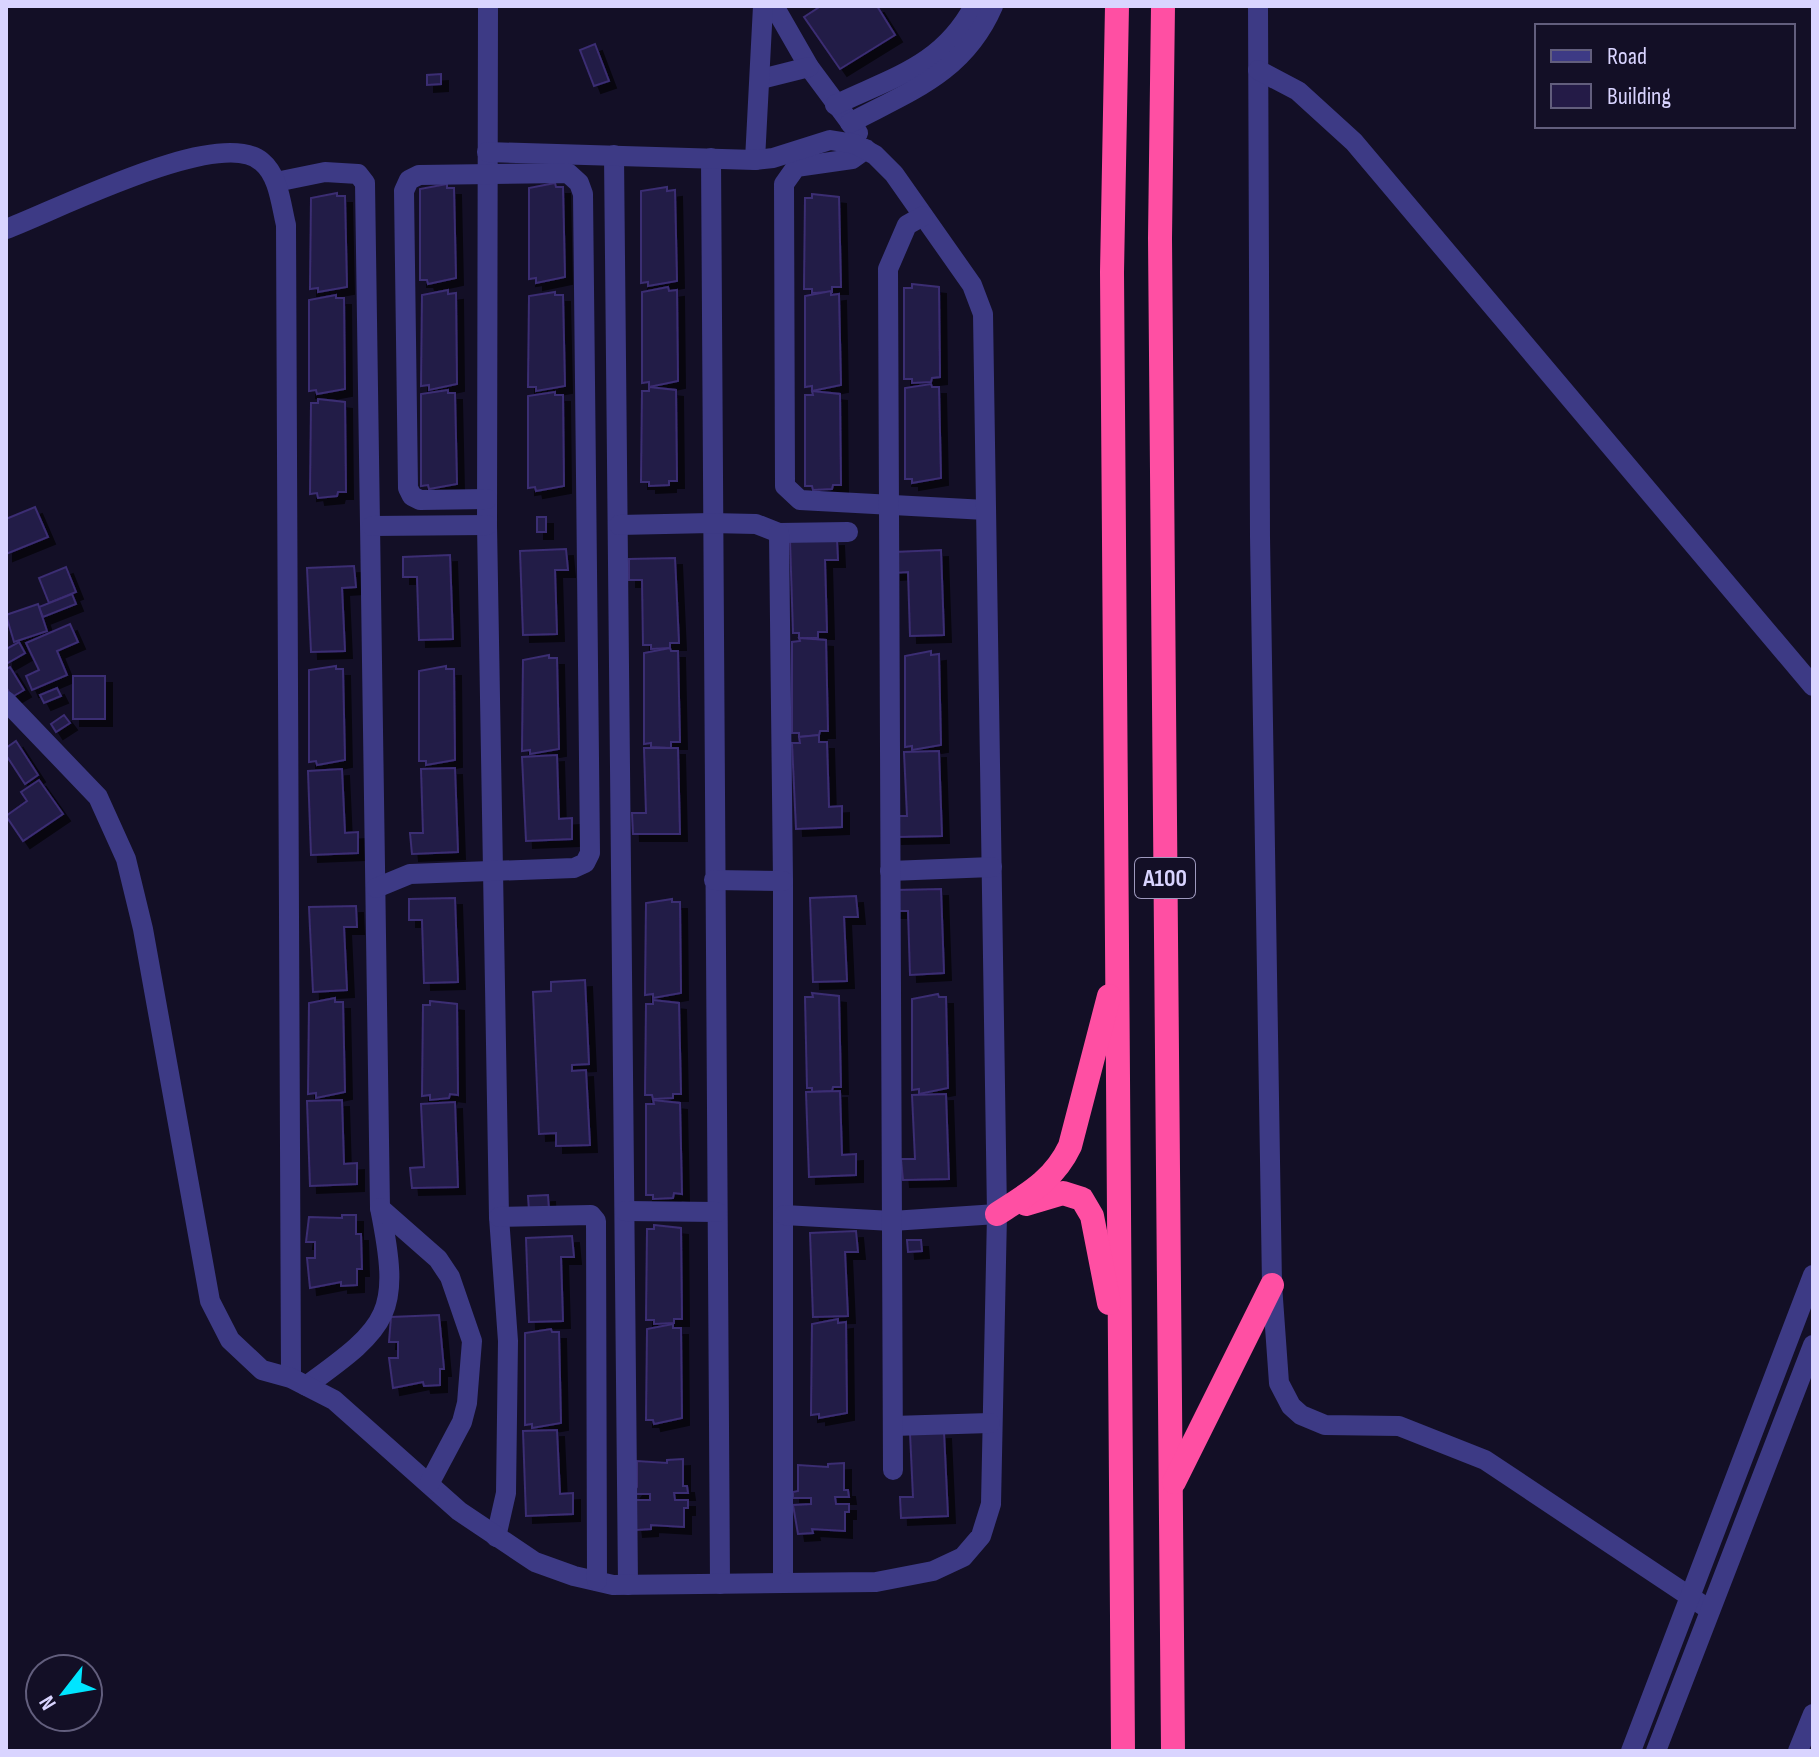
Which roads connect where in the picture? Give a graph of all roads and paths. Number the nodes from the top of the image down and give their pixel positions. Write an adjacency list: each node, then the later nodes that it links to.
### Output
1 (488, 6): 14 (street)
2 (763, 6): 11 (street)
3 (774, 6): 9 (street)
4 (974, 6): 12 (street)
5 (993, 6): 13 (street)
6 (1117, 6): 40 (highway, A100)
7 (1163, 6): 57 (highway, A100)
8 (1258, 6): 10 (street)
9 (809, 67): 11 (street); 12 (street)
10 (1258, 70): 32 (street); 49 (street)
11 (761, 79): 18 (street)
12 (835, 105): 13 (street)
13 (850, 123): 15 (street)
14 (487, 152): 16 (street); 19 (street)
15 (871, 152): 18 (street); 21 (street); 24 (street)
16 (614, 155): 17 (street); 28 (street)
17 (711, 158): 18 (street); 26 (street)
18 (755, 160)
19 (487, 174): 23 (street); 23 (street); 36 (street)
20 (276, 182): 22 (street); 29 (street); 52 (street)
21 (923, 216): 24 (street); 25 (street)
22 (6, 229)
23 (487, 499): 27 (street)
24 (888, 504): 25 (street); 35 (street)
25 (986, 510): 34 (street)
26 (711, 523): 28 (street); 31 (street); 37 (street)
27 (487, 525): 29 (street); 36 (street)
28 (619, 525): 42 (street)
29 (372, 526): 39 (street)
30 (848, 532): 31 (street)
31 (779, 533): 38 (street)
32 (1813, 686)
33 (6, 701): 52 (street)
34 (992, 867): 35 (street); 44 (street)
35 (890, 871): 47 (street)
36 (493, 872): 39 (street); 46 (street)
37 (714, 880): 38 (street); 43 (street)
38 (783, 881): 45 (street)
39 (376, 888): 41 (street)
40 (1118, 959): 44 (highway); 51 (highway, A100)
41 (380, 1208): 52 (street); 56 (street)
42 (625, 1211): 43 (street); 62 (street)
43 (717, 1212): 61 (street)
44 (997, 1214): 47 (street); 51 (highway); 53 (street)
45 (784, 1215): 47 (street); 60 (street)
46 (499, 1217): 58 (street); 59 (street)
47 (892, 1221): 54 (street)
48 (1813, 1275): 63 (street)
49 (1272, 1285): 57 (highway); 63 (street)
50 (1813, 1345): 64 (street)
51 (1120, 1360): 66 (highway, A100)
52 (298, 1382): 56 (street)
53 (990, 1423): 54 (street); 60 (street)
54 (893, 1426): 55 (street)
55 (893, 1470)
56 (429, 1484): 58 (street)
57 (1171, 1488): 67 (highway, A100)
58 (496, 1537): 59 (street)
59 (597, 1581): 62 (street)
60 (783, 1583): 61 (street)
61 (720, 1584): 62 (street)
62 (628, 1585)
63 (1690, 1594): 64 (street); 68 (street)
64 (1710, 1610): 69 (street)
65 (1813, 1714): 70 (street)
66 (1123, 1751)
67 (1173, 1751)
68 (1631, 1751)
69 (1656, 1751)
70 (1798, 1751)

